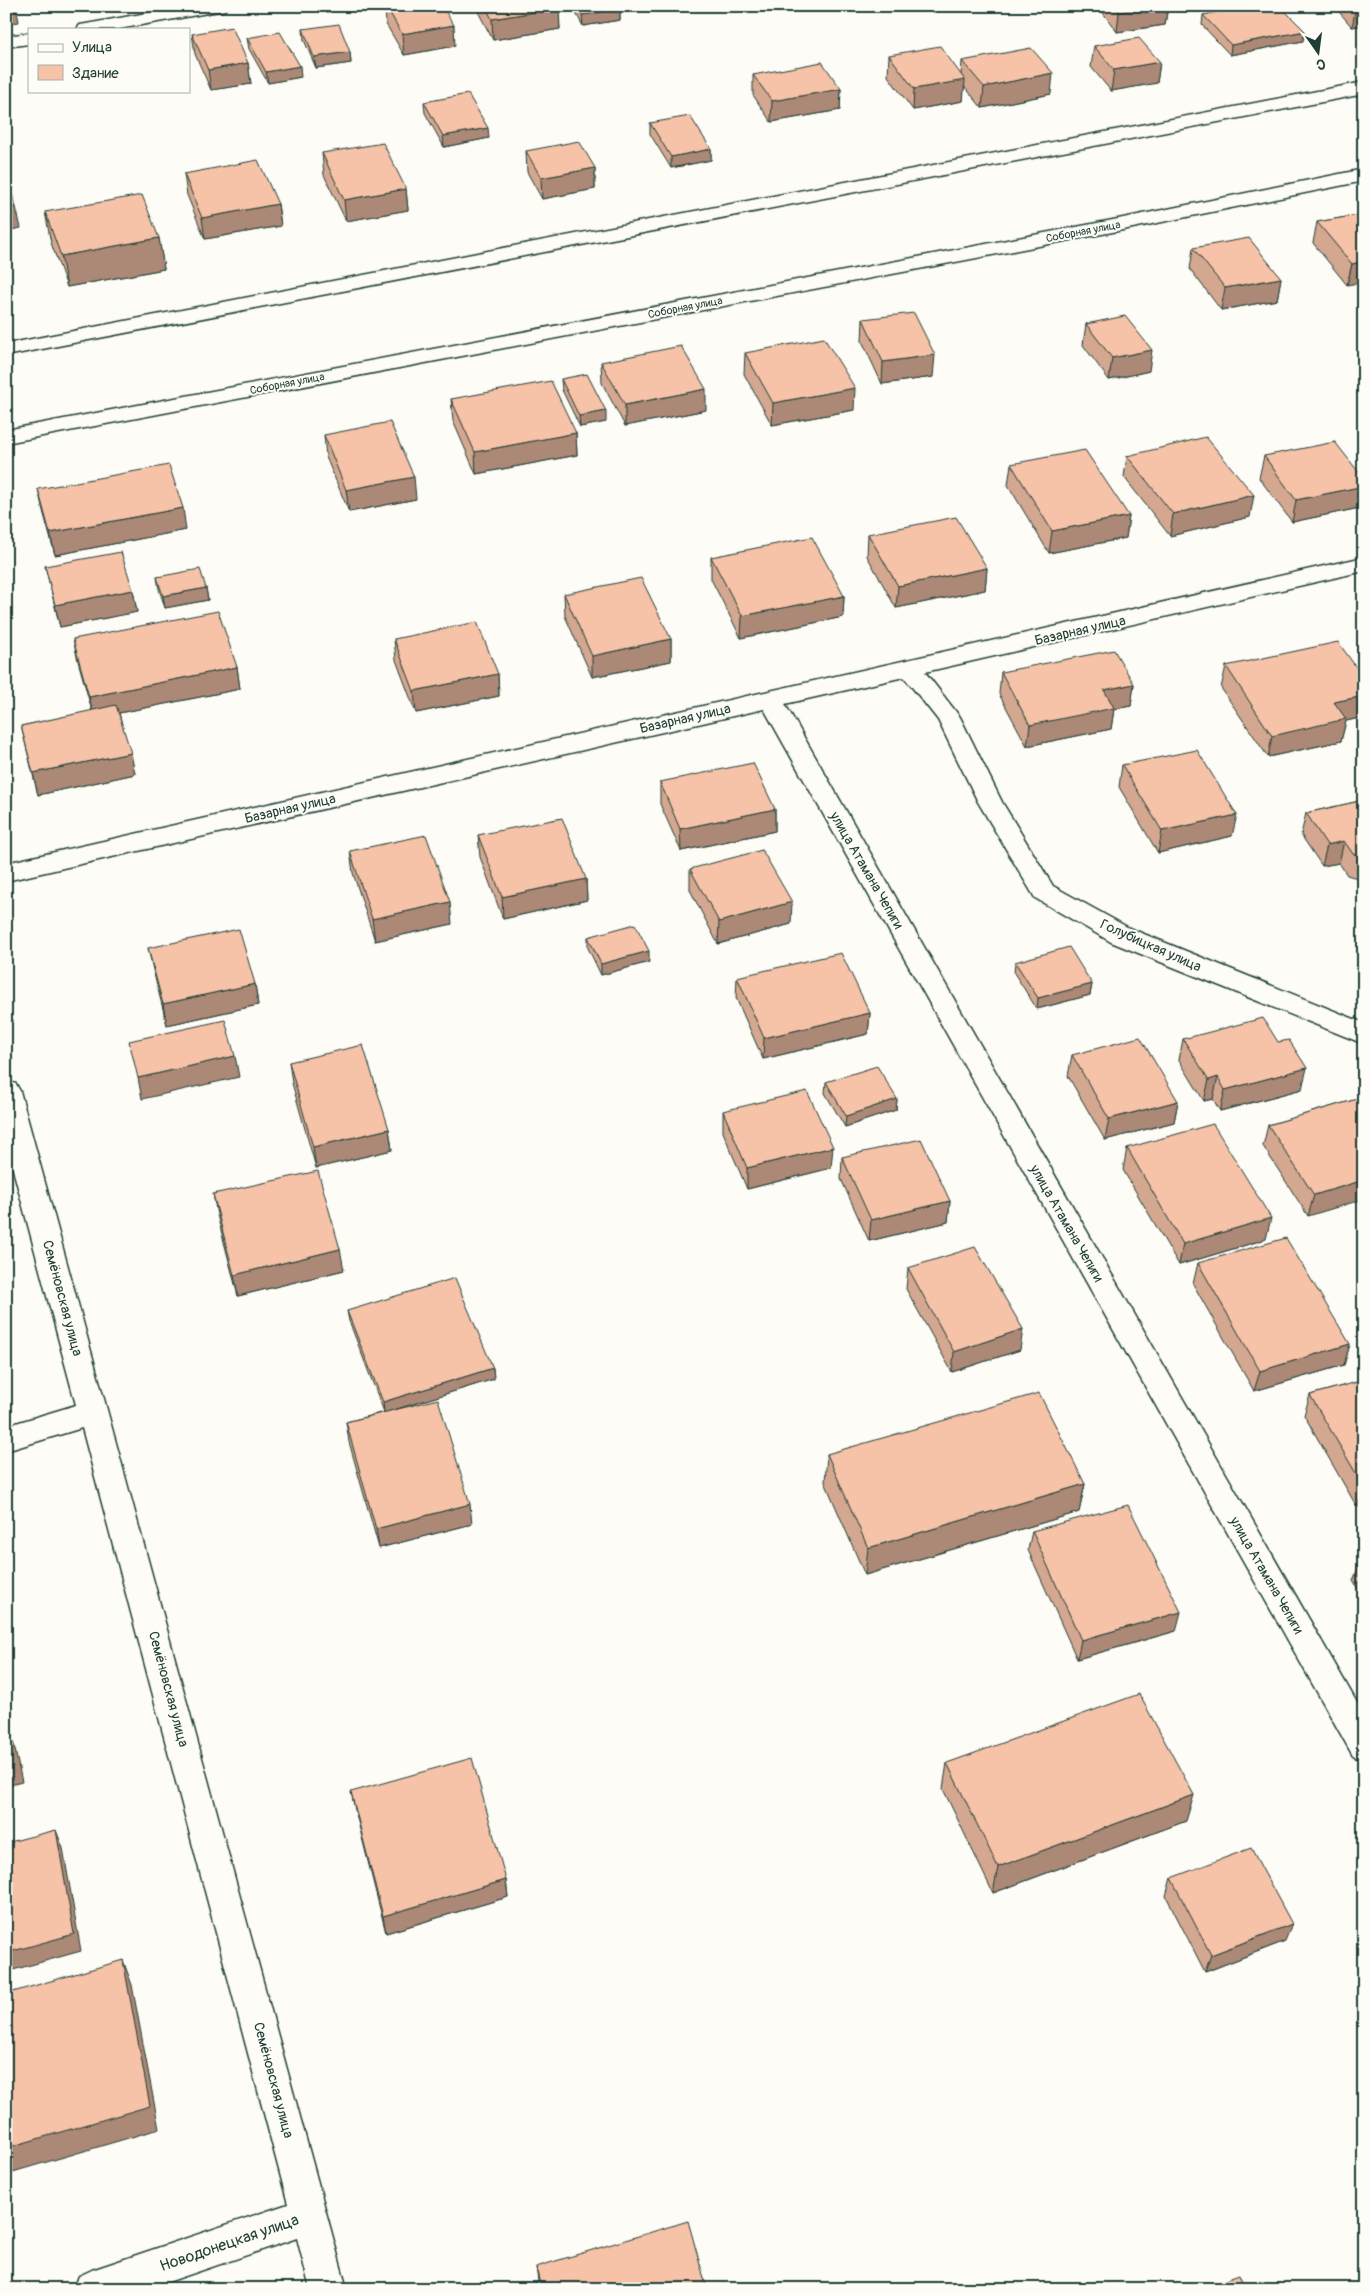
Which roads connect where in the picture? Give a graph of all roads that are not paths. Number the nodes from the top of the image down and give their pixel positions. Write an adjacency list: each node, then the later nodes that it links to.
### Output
1 (220, 6): 2 (street)
2 (92, 28)
3 (28, 38): 4 (street)
4 (6, 42)
5 (1364, 88): 7 (street)
6 (1364, 175): 8 (street, Соборная улица)
7 (6, 350)
8 (6, 437)
9 (1364, 564): 10 (street, Базарная улица)
10 (910, 669): 11 (street, Базарная улица); 13 (street, Голубицкая улица)
11 (770, 699): 12 (street, Базарная улица); 17 (street, улица Атамана Чепиги)
12 (6, 872)
13 (1364, 1034)
14 (6, 1091): 15 (street, Семёновская улица)
15 (94, 1412): 16 (street); 18 (street, Семёновская улица)
16 (6, 1438)
17 (1364, 1746)
18 (310, 2215): 19 (street, Новодонецкая улица); 20 (street, Семёновская улица)
19 (92, 2289)
20 (329, 2289)

